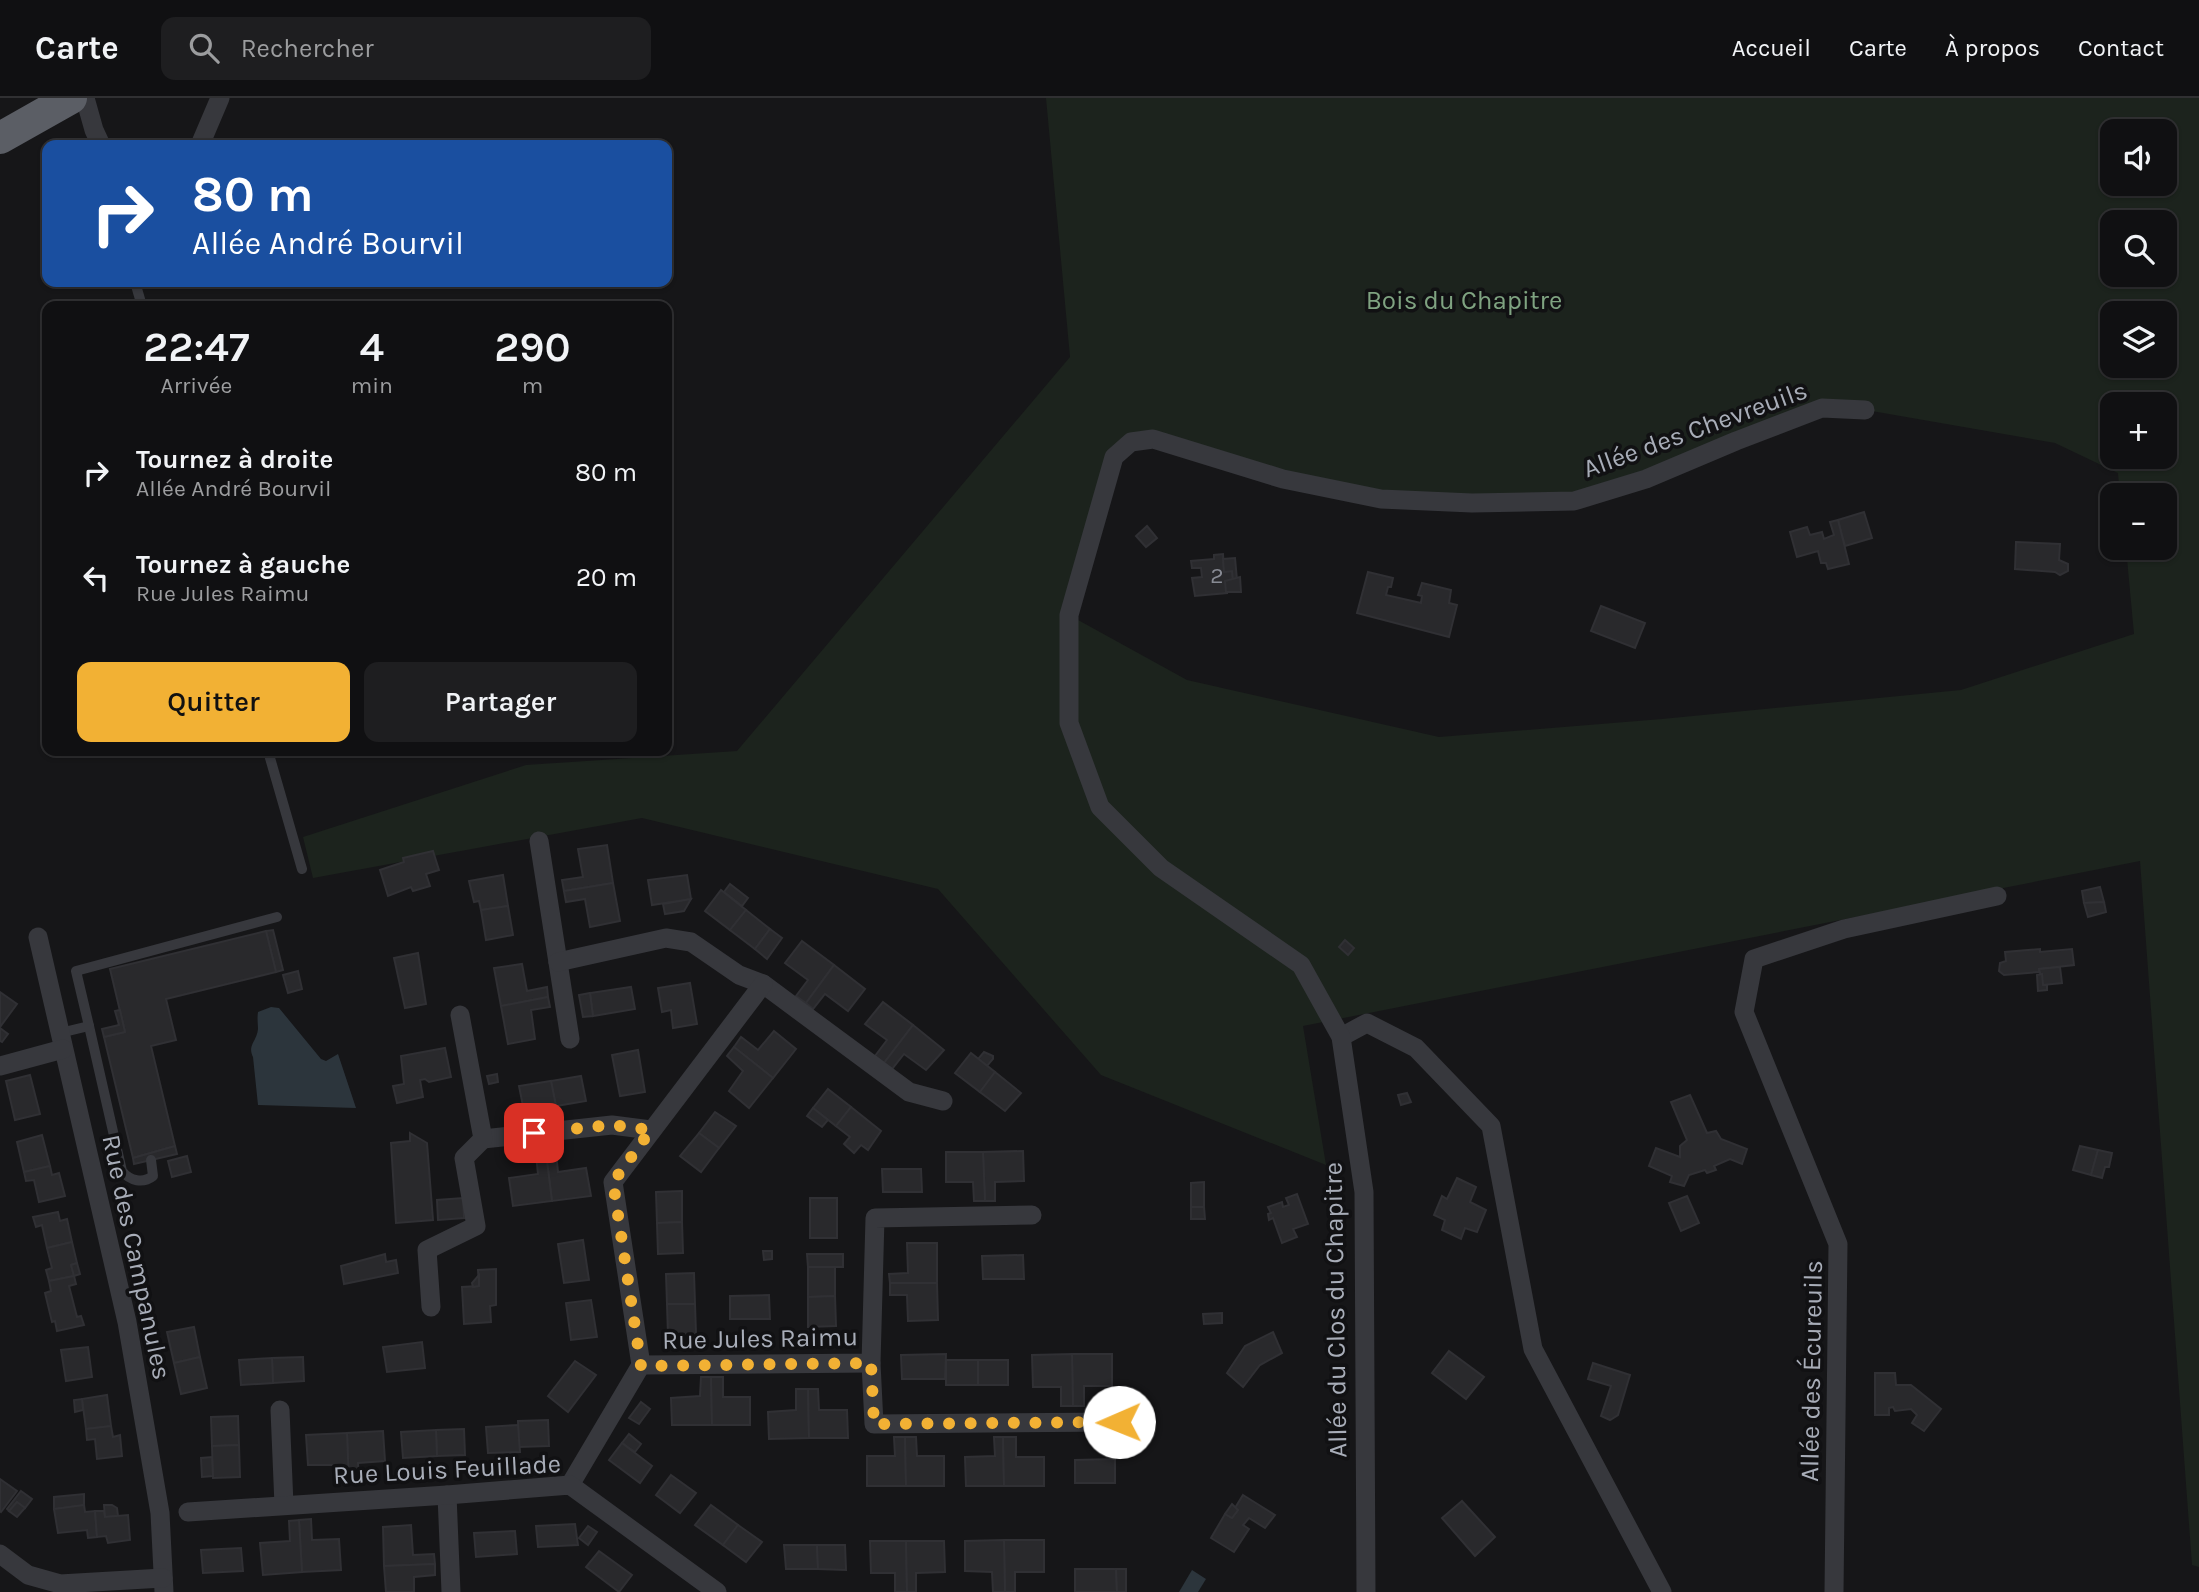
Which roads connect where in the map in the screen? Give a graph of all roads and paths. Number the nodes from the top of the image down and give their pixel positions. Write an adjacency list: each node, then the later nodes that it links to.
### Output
1 (71, 98): 4 (highway)
2 (85, 98): 5 (street)
3 (220, 98): 6 (street)
4 (0, 138)
5 (97, 138)
6 (202, 140)
7 (1866, 410): 8 (street, Allée des Chevreuils)
8 (1131, 442): 19 (street, Allée du Clos du Chapitre)
9 (269, 756): 11 (lane)
10 (539, 841): 15 (street)
11 (302, 869)
12 (1997, 896): 43 (street, Allée des Écureuils)
13 (277, 917): 18 (lane)
14 (38, 937): 21 (street, Rue des Campanules)
15 (558, 962): 16 (street); 20 (street)
16 (763, 984): 23 (street); 24 (street)
17 (460, 1014): 25 (street)
18 (89, 1026): 21 (lane); 26 (lane)
19 (1341, 1037): 41 (street, Allée du Clos du Chapitre); 42 (street)
20 (570, 1039)
21 (62, 1041): 22 (street); 38 (street, Rue des Campanules)
22 (0, 1066)
23 (943, 1101)
24 (651, 1130): 25 (street); 30 (street)
25 (483, 1139): 28 (street)
26 (151, 1160)
27 (1032, 1215): 29 (street, Rue Jules Raimu)
28 (431, 1307)
29 (871, 1363): 30 (street, Rue Jules Raimu); 32 (street)
30 (641, 1366): 33 (street)
31 (280, 1410): 35 (street)
32 (1119, 1422)
33 (570, 1485): 34 (street, Rue Louis Feuillade); 40 (street, Rue Louis Feuillade)
34 (447, 1495): 35 (street, Rue Louis Feuillade); 39 (street)
35 (284, 1505): 36 (street, Rue Louis Feuillade)
36 (188, 1512)
37 (0, 1553): 38 (street)
38 (164, 1585)
39 (451, 1592)
40 (718, 1592)
41 (1366, 1592)
42 (1662, 1592)
43 (1834, 1592)

